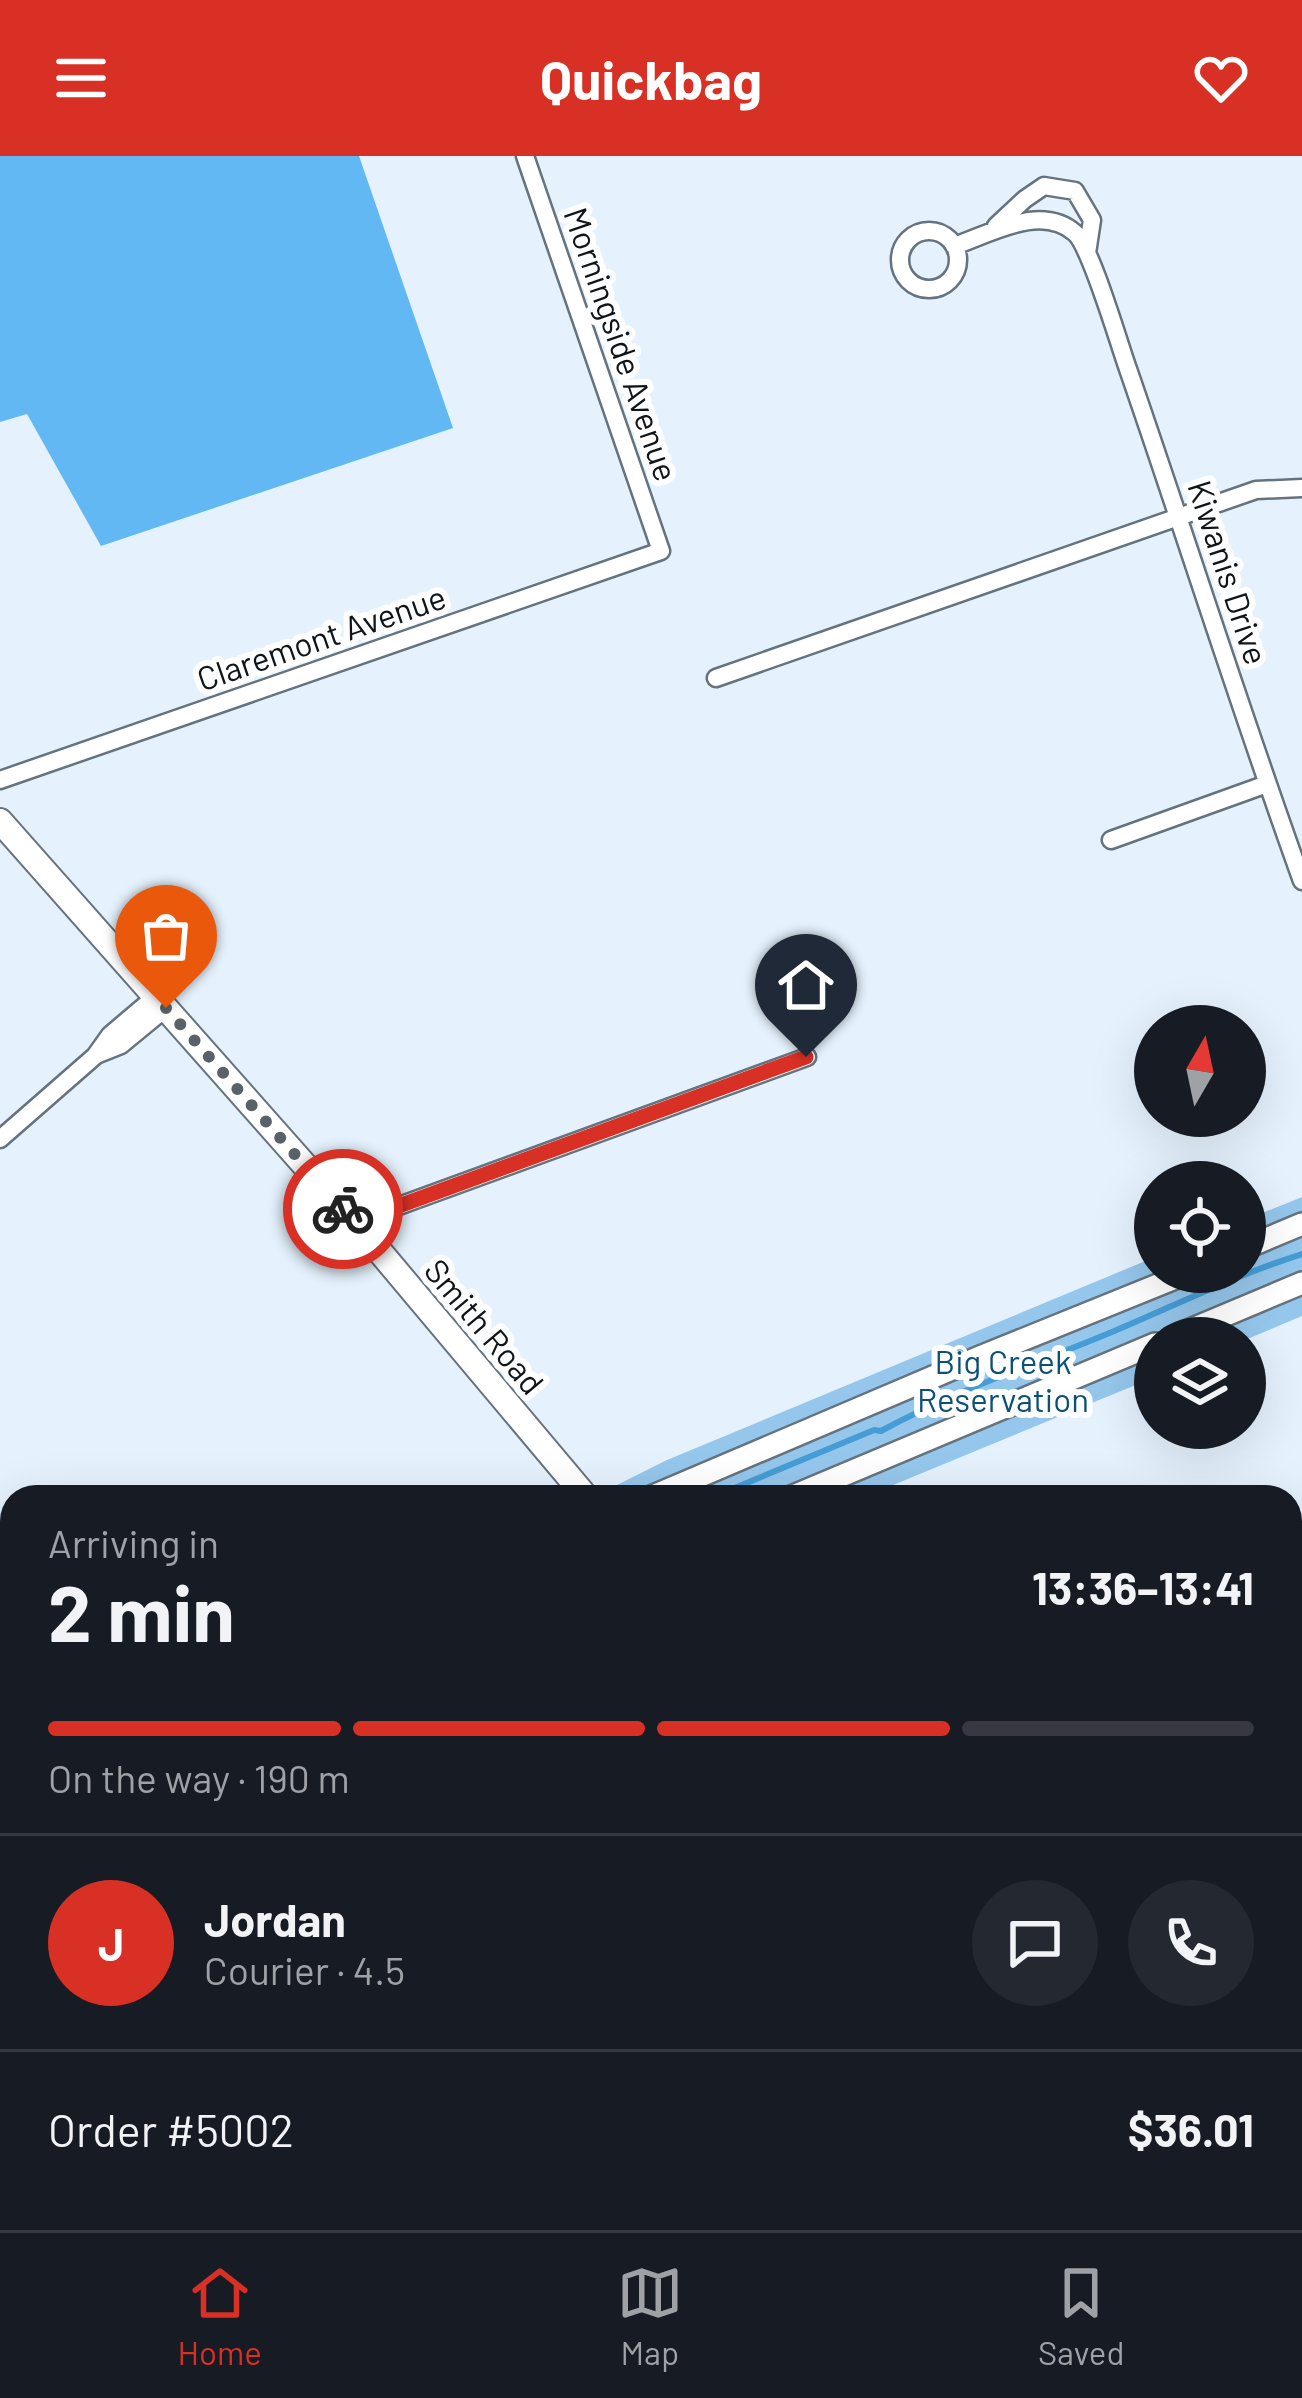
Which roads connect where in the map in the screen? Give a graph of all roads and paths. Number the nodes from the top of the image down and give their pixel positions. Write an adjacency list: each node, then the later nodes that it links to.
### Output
1 (525, 156): 7 (street, Morningside Avenue)
2 (987, 235): 3 (street); 4 (street); 4 (street, Kiwanis Drive)
3 (954, 246)
4 (1088, 254): 6 (street, Kiwanis Drive)
5 (1302, 488): 6 (street)
6 (1180, 518): 8 (street); 10 (street, Kiwanis Drive)
7 (662, 551): 9 (street, Claremont Avenue)
8 (716, 678)
9 (0, 780)
10 (1267, 784): 12 (street); 13 (street, Kiwanis Drive)
11 (0, 820): 14 (main road, Smith Road)
12 (1111, 840)
13 (1302, 881)
14 (161, 1002): 16 (street); 17 (main road, Smith Road)
15 (806, 1057): 17 (street)
16 (0, 1138)
17 (355, 1222): 24 (main road, Smith Road)
18 (1302, 1224): 19 (street)
19 (1266, 1239)
20 (1302, 1283): 22 (street)
21 (1138, 1293): 25 (street)
22 (1221, 1317)
23 (1134, 1354): 26 (street)
24 (576, 1485)
25 (679, 1485)
26 (819, 1485)

